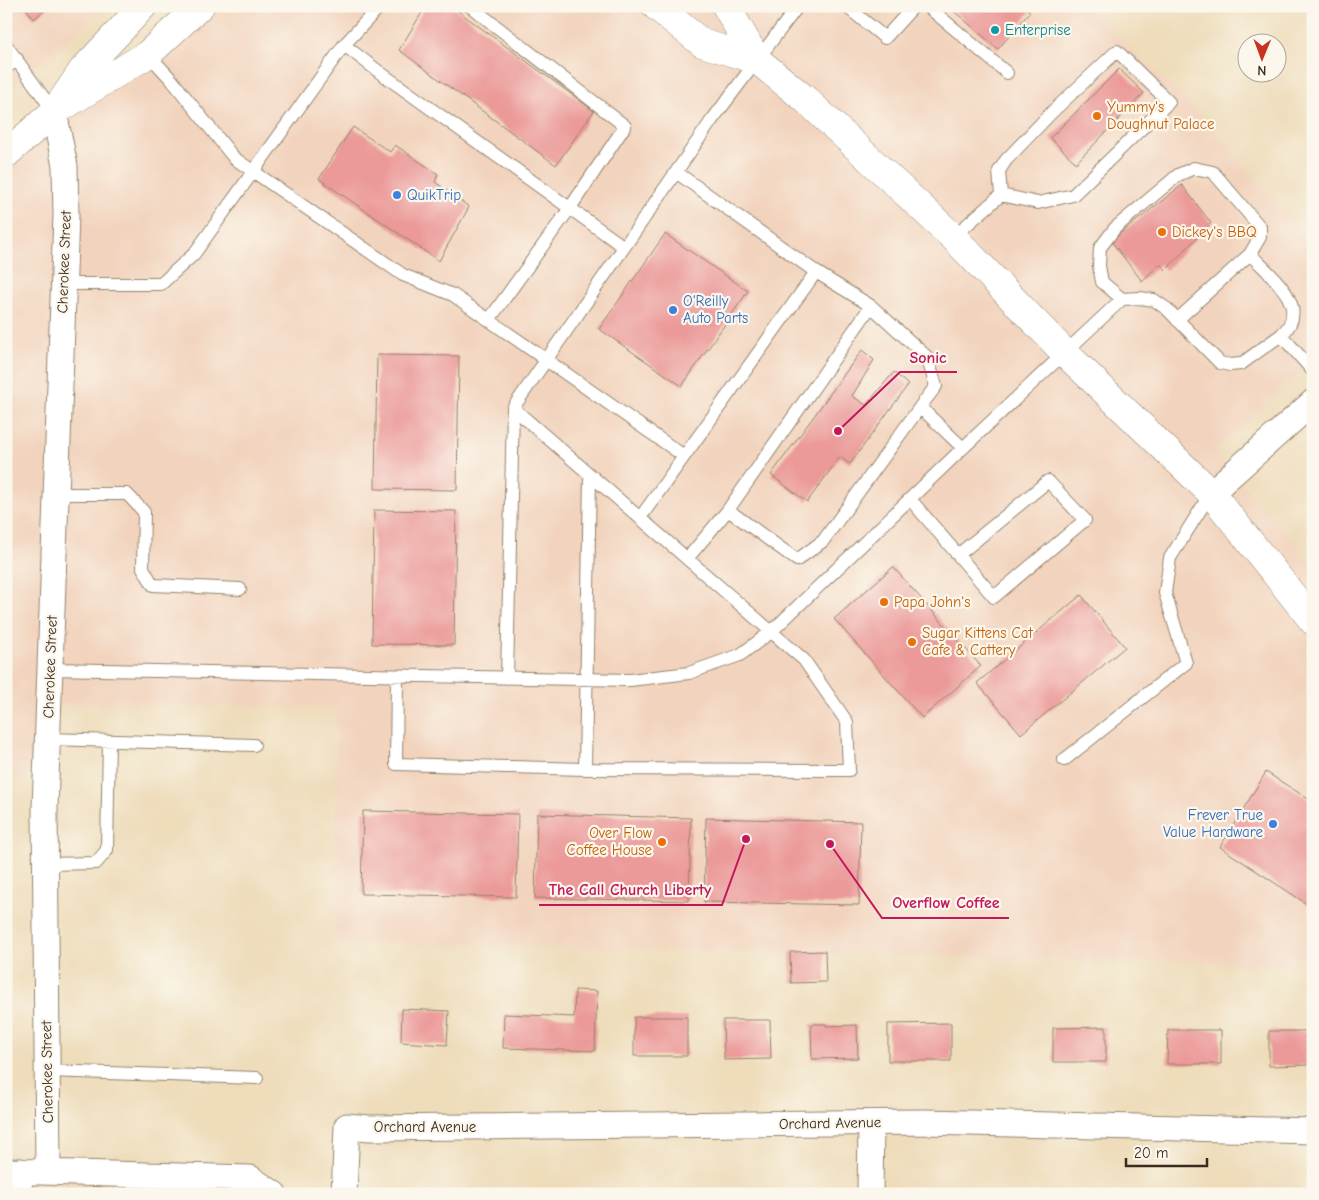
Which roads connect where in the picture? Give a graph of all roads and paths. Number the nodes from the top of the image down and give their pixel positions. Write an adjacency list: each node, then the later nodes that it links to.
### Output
1 (143, 6): 18 (main road)
2 (200, 6): 13 (main road)
3 (380, 6): 12 (lane)
4 (470, 6): 23 (lane)
5 (656, 6): 15 (main road)
6 (726, 6): 15 (main road)
7 (798, 6): 15 (lane)
8 (846, 6): 9 (lane)
9 (914, 6)
10 (927, 6): 17 (lane)
11 (6, 45): 14 (lane)
12 (344, 45): 20 (lane); 23 (lane)
13 (148, 54): 18 (main road); 20 (lane)
14 (17, 59): 16 (lane); 18 (lane)
15 (757, 60): 21 (lane); 24 (main road)
16 (6, 68)
17 (1007, 73)
18 (54, 112): 19 (main road); 28 (street, Cherokee Street)
19 (6, 154)
20 (254, 172): 28 (lane); 31 (lane)
21 (676, 172): 25 (lane); 27 (lane)
22 (1001, 195): 22 (lane); 24 (lane)
23 (570, 208): 25 (lane); 31 (lane)
24 (954, 237): 34 (main road)
25 (624, 247): 35 (lane)
26 (1250, 254): 29 (lane); 32 (lane); 33 (lane)
27 (816, 272): 30 (lane); 41 (lane)
28 (63, 284): 44 (street, Cherokee Street)
29 (1122, 299): 32 (lane); 34 (lane)
30 (870, 306): 38 (lane); 46 (lane)
31 (489, 320): 35 (lane)
32 (1178, 320): 33 (lane)
33 (1281, 335): 36 (lane)
34 (1065, 353): 40 (lane); 43 (main road)
35 (547, 360): 39 (lane); 41 (lane)
36 (1313, 371)
37 (1313, 402): 43 (street)
38 (920, 407): 40 (lane); 46 (lane)
39 (513, 408): 42 (lane); 55 (lane)
40 (964, 448): 45 (lane)
41 (684, 456): 47 (lane)
42 (590, 475): 47 (lane); 56 (lane)
43 (1211, 493): 51 (main road); 60 (lane)
44 (56, 494): 50 (lane); 53 (street, Cherokee Street)
45 (910, 499): 48 (lane); 52 (lane)
46 (728, 510): 49 (lane)
47 (640, 518): 49 (lane)
48 (958, 555): 48 (lane)
49 (687, 559): 52 (lane)
50 (240, 590)
51 (1313, 621)
52 (771, 632): 56 (lane); 61 (lane)
53 (50, 669): 54 (lane); 57 (street, Cherokee Street)
54 (397, 676): 55 (lane); 61 (lane)
55 (507, 678): 56 (lane)
56 (586, 679): 61 (lane)
57 (48, 739): 58 (lane); 62 (street, Cherokee Street)
58 (109, 741): 59 (lane); 62 (lane)
59 (254, 745)
60 (1064, 760)
61 (585, 769)
62 (45, 864): 63 (street, Cherokee Street)
63 (47, 1071): 64 (lane); 67 (street, Cherokee Street)
64 (257, 1078)
65 (871, 1123): 66 (street, Orchard Avenue); 70 (street, Orchard Avenue); 71 (street)
66 (1313, 1131)
67 (48, 1171): 68 (street); 69 (street)
68 (15, 1179)
69 (274, 1194)
70 (344, 1194)
71 (870, 1194)

